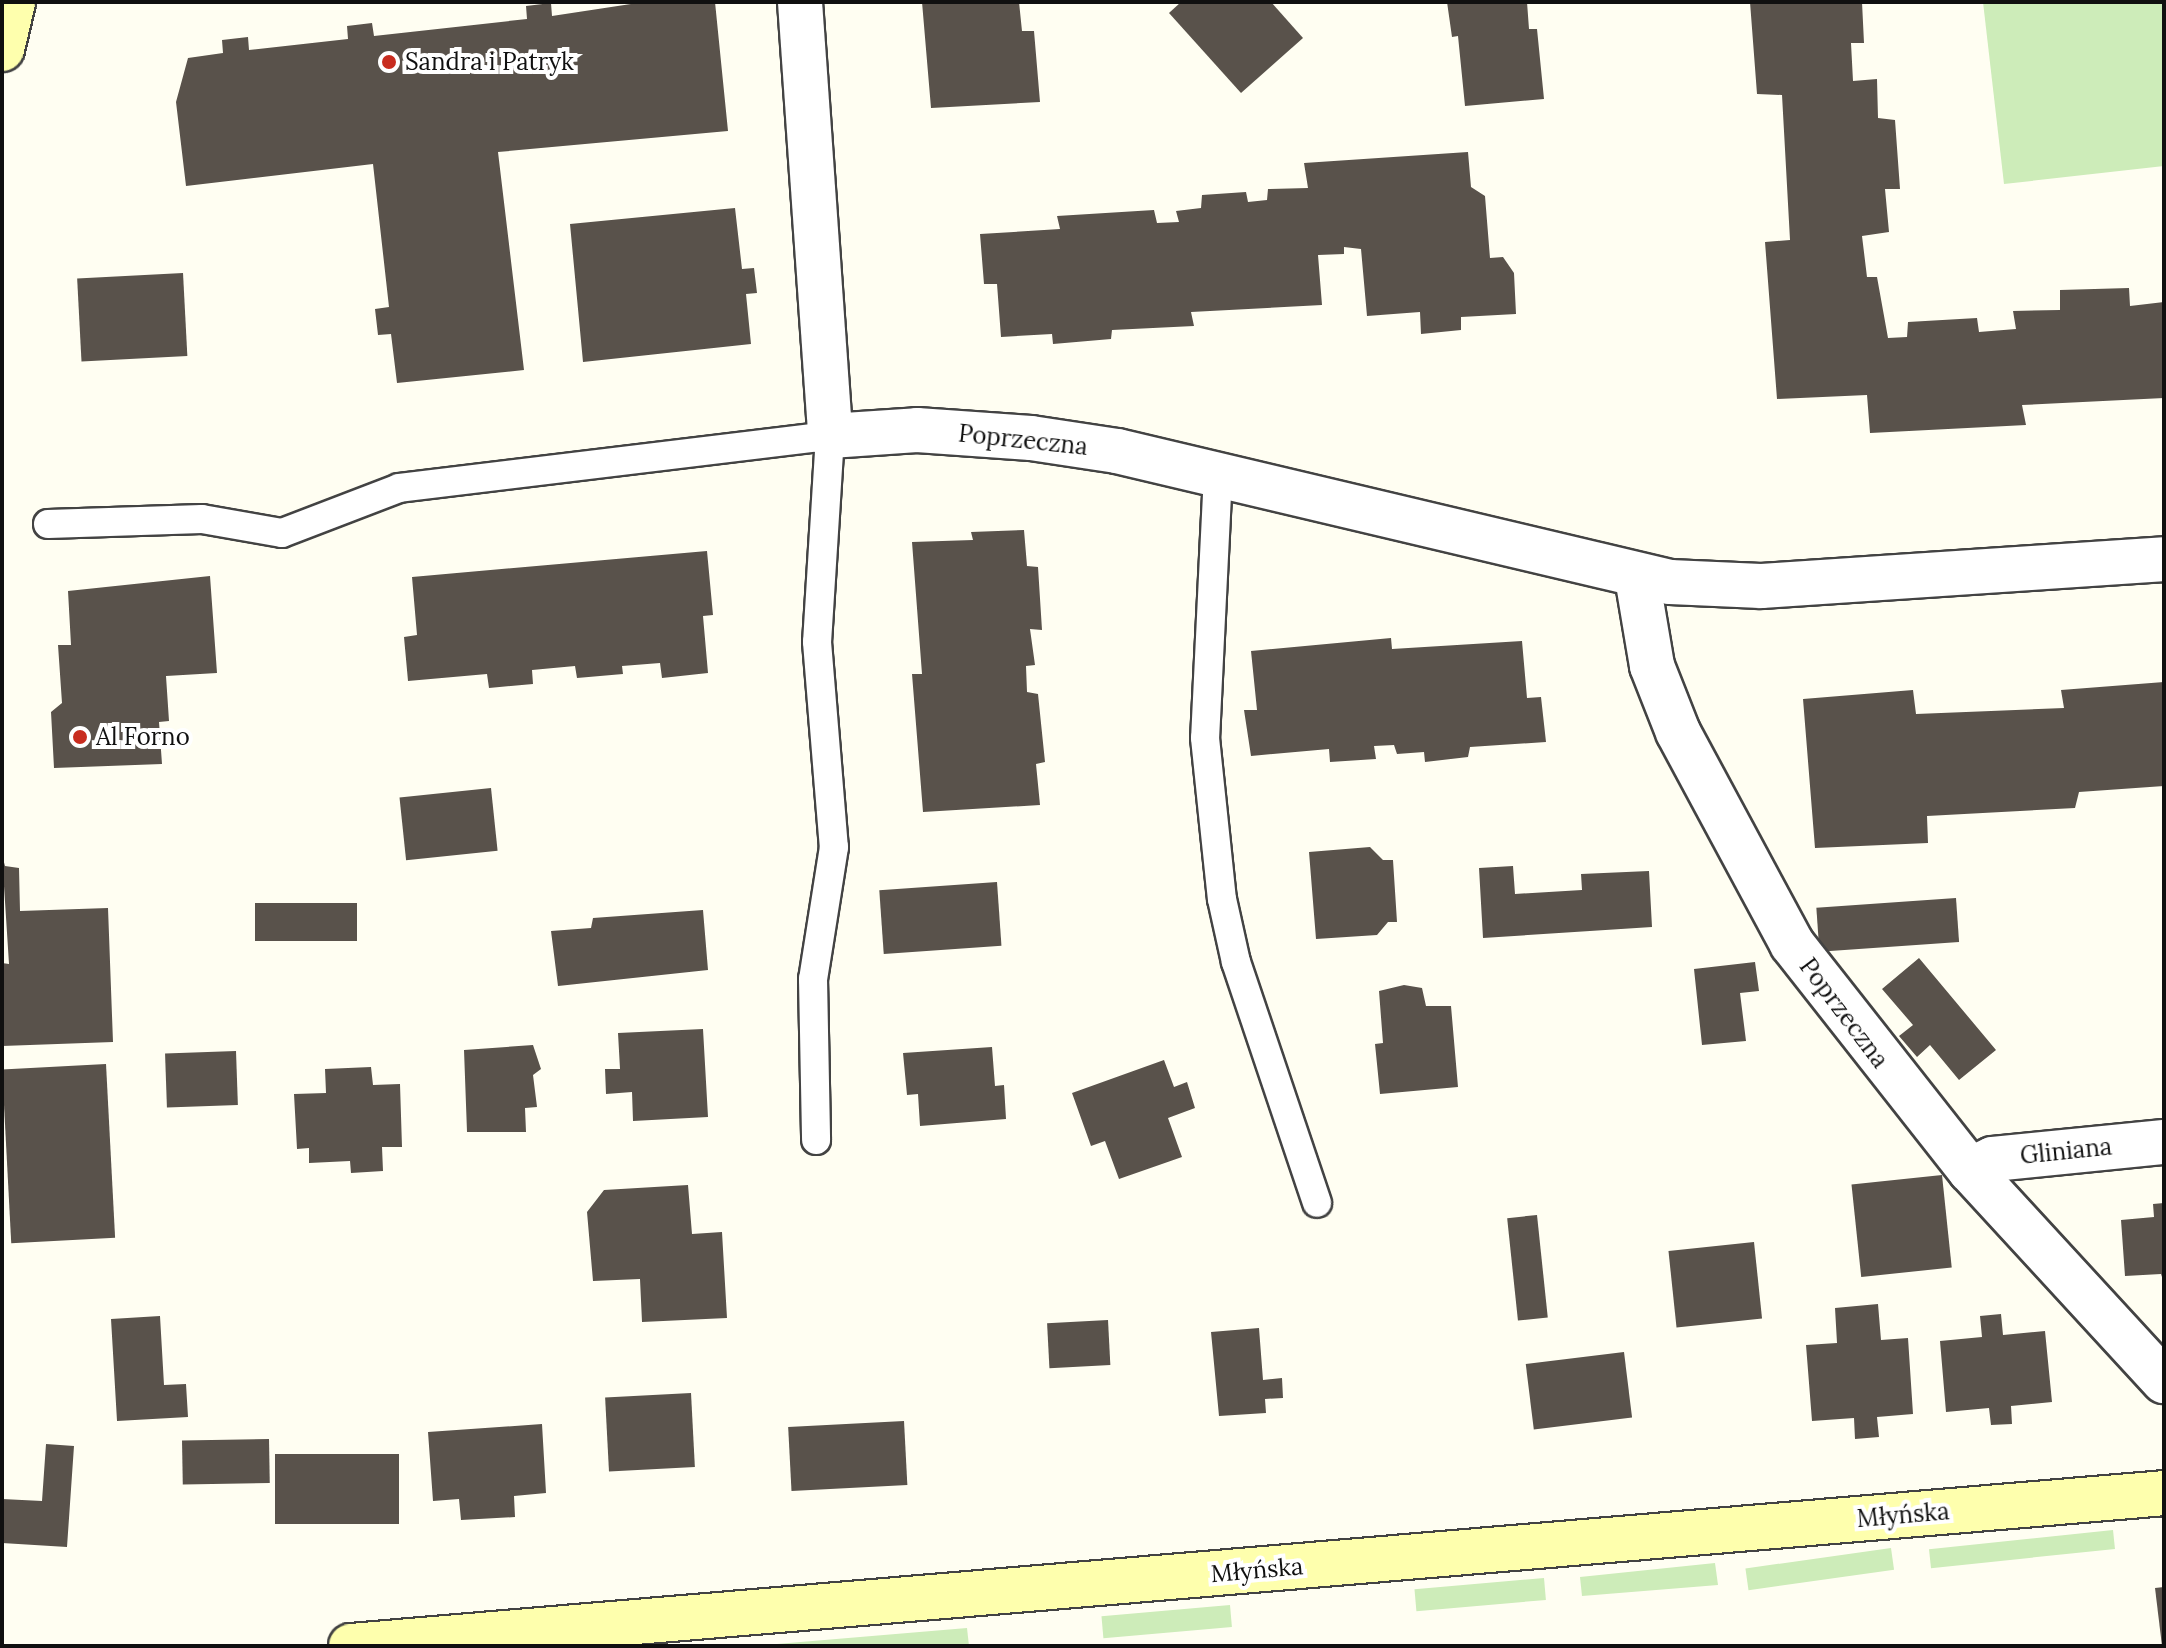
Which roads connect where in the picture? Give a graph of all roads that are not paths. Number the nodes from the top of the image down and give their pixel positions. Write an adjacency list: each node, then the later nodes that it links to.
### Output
1 (13, 2): 3 (street)
2 (800, 2): 4 (street)
3 (2, 49)
4 (830, 436): 5 (street, Poprzeczna); 6 (lane); 9 (lane)
5 (1218, 474): 8 (street, Poprzeczna); 12 (lane)
6 (48, 524)
7 (2164, 559): 8 (street, Poprzeczna)
8 (1637, 577): 11 (street, Poprzeczna)
9 (816, 1140)
10 (2164, 1142): 11 (street, Gliniana)
11 (1970, 1170): 13 (street, Poprzeczna)
12 (1317, 1203)
13 (2164, 1381)
14 (2164, 1493): 15 (street, Młyńska)
15 (351, 1646)

